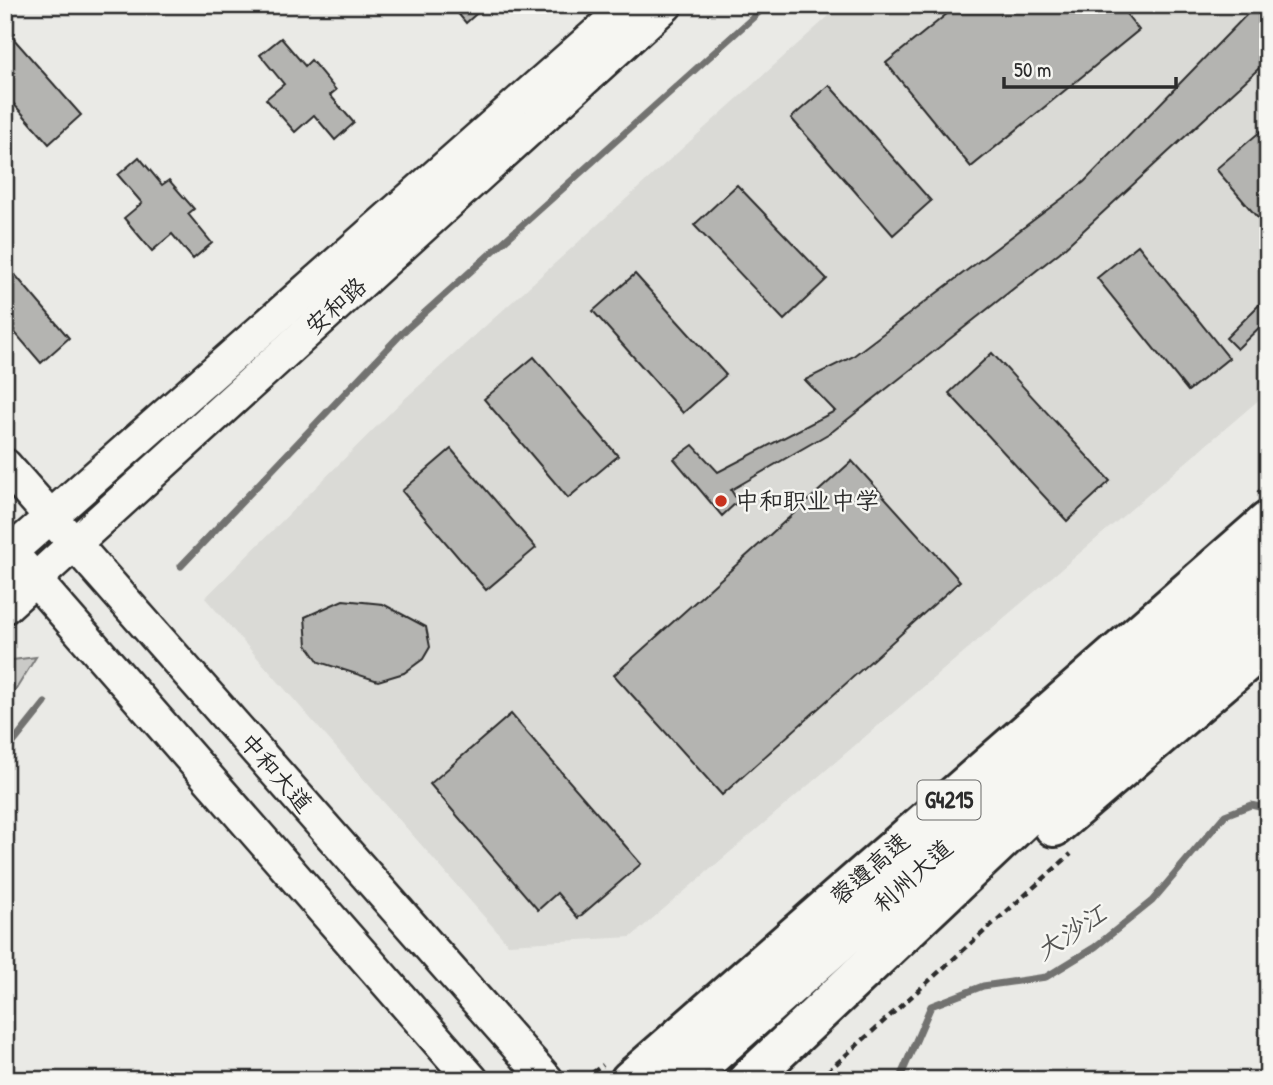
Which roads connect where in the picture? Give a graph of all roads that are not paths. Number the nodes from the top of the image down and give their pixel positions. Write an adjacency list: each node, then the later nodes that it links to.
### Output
1 (652, 7): 3 (street, 安和路); 5 (street, 安和路)
2 (5, 465): 3 (street, 中和大道)
3 (50, 518): 5 (street, 中和大道); 6 (street, 安和路)
4 (1268, 521): 14 (highway, 蓉遵高速 / G4215)
5 (74, 545): 8 (street, 安和路); 13 (street, 中和大道)
6 (7, 551): 8 (street)
7 (1268, 561): 15 (highway, 利州大道)
8 (35, 580): 10 (street, 安和路); 12 (street)
9 (1268, 603): 16 (highway, 利州大道)
10 (5, 607)
11 (1268, 643): 17 (highway)
12 (472, 1080)
13 (547, 1080)
14 (630, 1080)
15 (684, 1080)
16 (748, 1080)
17 (780, 1080)

